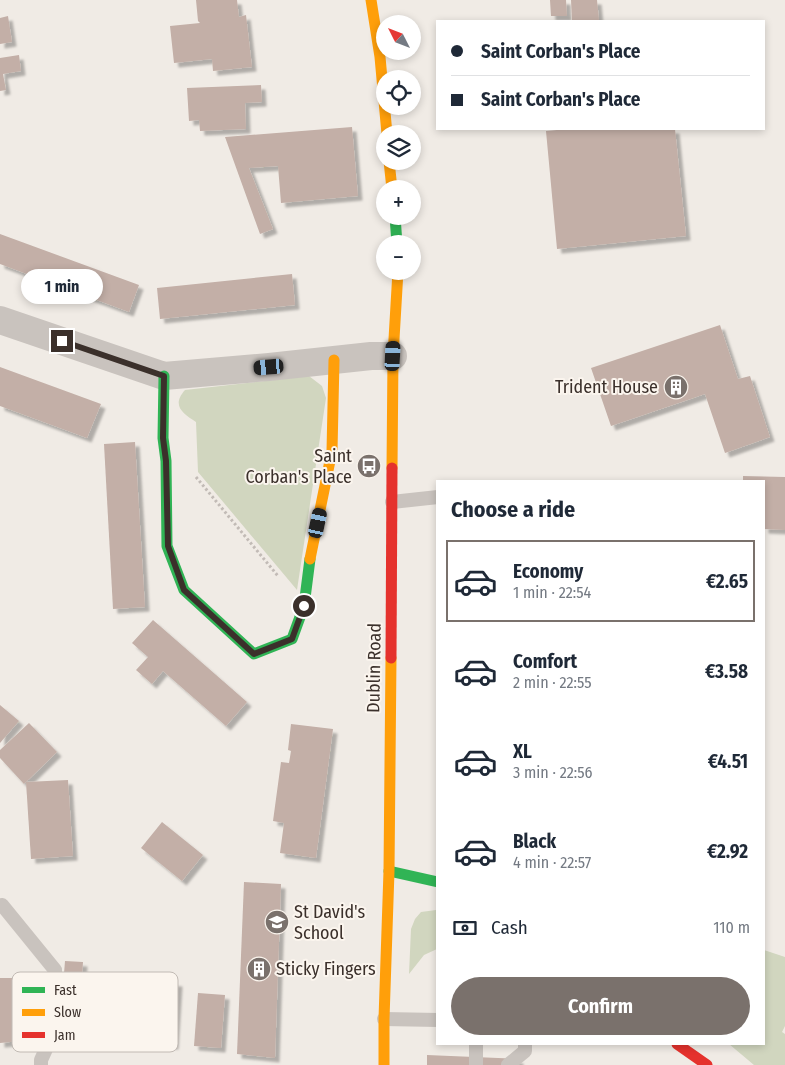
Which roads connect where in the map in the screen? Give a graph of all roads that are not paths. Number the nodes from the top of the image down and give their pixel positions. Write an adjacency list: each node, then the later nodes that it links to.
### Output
1 (371, 0): 2 (main road)
2 (386, 125)
3 (397, 280): 5 (main road, Dublin Road)
4 (0, 320): 7 (street)
5 (393, 356): 6 (street); 9 (main road, Dublin Road)
6 (334, 360): 7 (street); 7 (main road)
7 (164, 376)
8 (436, 497): 9 (lane)
9 (392, 502): 10 (main road, Dublin Road)
10 (390, 871): 11 (main road); 14 (main road, Dublin Road)
11 (436, 882)
12 (2, 905): 13 (lane)
13 (55, 972)
14 (384, 1019): 15 (lane); 21 (main road, Dublin Road)
15 (436, 1020)
16 (476, 1045): 22 (lane)
17 (525, 1045): 23 (lane)
18 (679, 1045): 24 (main road)
19 (45, 1052): 20 (lane)
20 (41, 1065)
21 (384, 1065)
22 (476, 1065)
23 (508, 1065)
24 (707, 1065)

